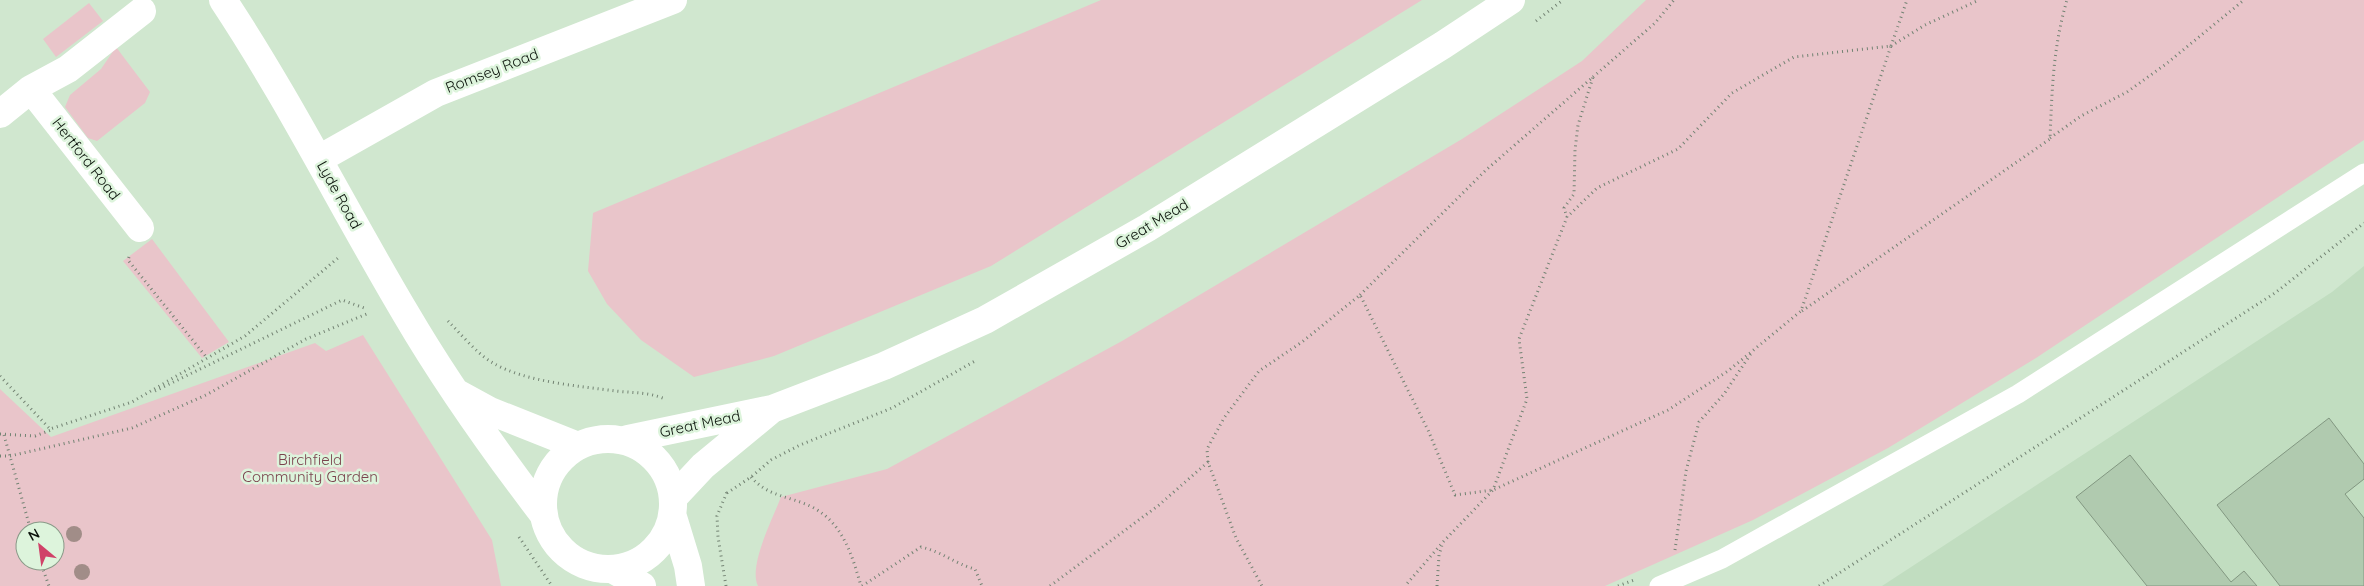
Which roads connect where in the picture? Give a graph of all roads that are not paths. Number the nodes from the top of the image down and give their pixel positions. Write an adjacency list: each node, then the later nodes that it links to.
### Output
1 (223, 0): 7 (street, Lyde Road)
2 (673, 0): 7 (street, Romsey Road)
3 (1511, 0): 11 (street, Great Mead)
4 (142, 11): 5 (street)
5 (32, 89): 6 (street); 9 (street, Hertford Road)
6 (0, 114)
7 (319, 159): 10 (street, Lyde Road)
8 (2364, 172): 19 (lane)
9 (140, 228)
10 (454, 391): 13 (street, Lyde Road); 15 (street, Lyde Road)
11 (772, 409): 12 (street, Great Mead); 14 (street, Great Mead)
12 (628, 439): 13 (street, Lyde Road); 14 (street)
13 (578, 446): 15 (street, Lyde Road)
14 (673, 507): 16 (street, Lyde Road); 18 (street)
15 (543, 514): 16 (street, Lyde Road)
16 (614, 570): 17 (street, Lyde Road)
17 (642, 586)
18 (691, 586)
19 (1659, 586)

